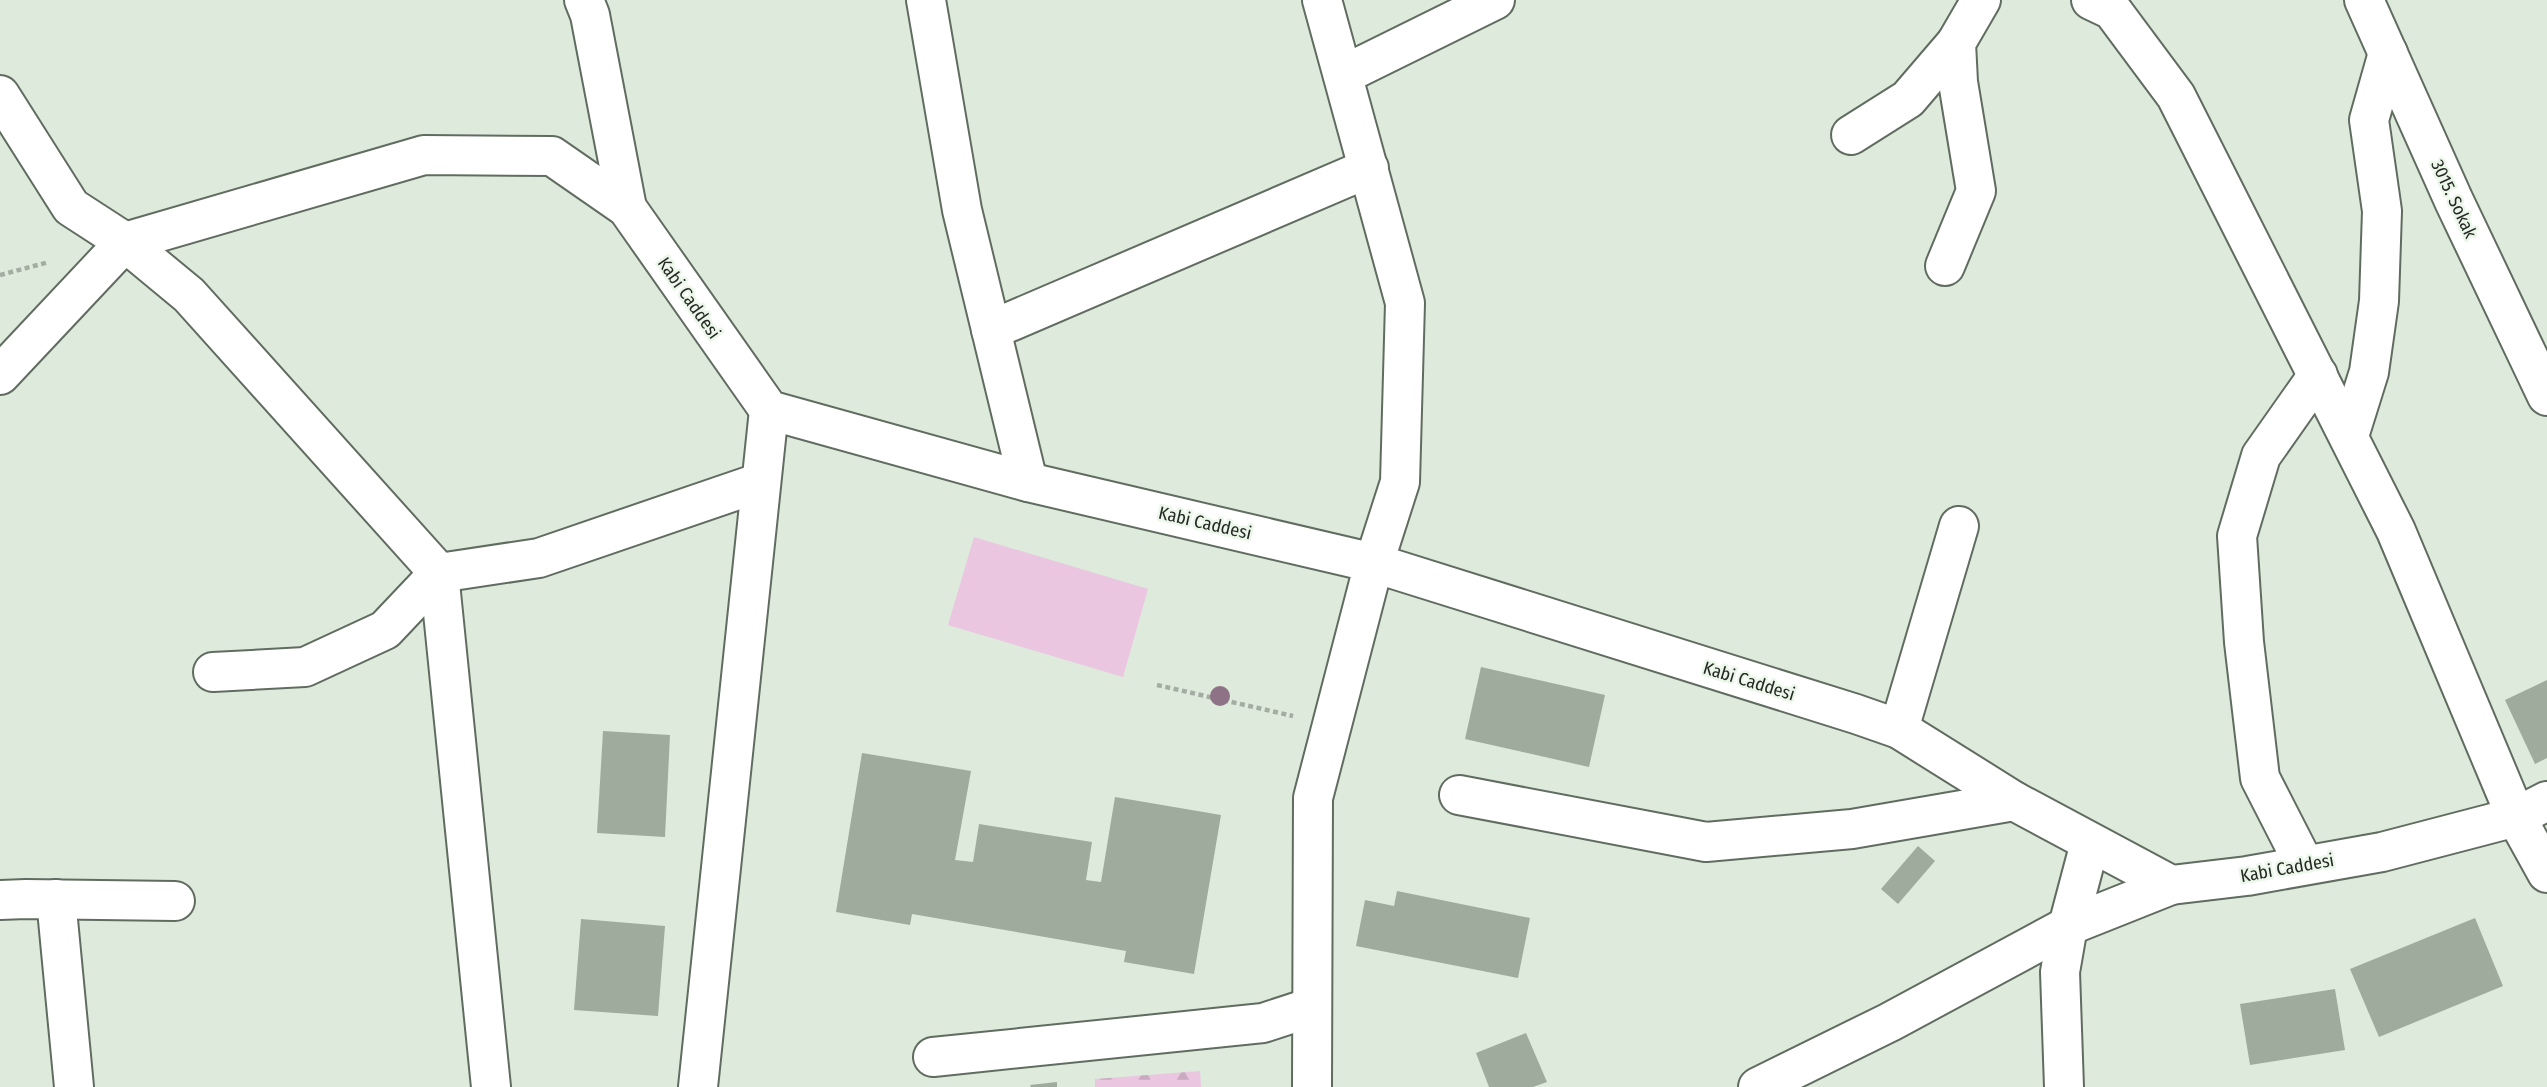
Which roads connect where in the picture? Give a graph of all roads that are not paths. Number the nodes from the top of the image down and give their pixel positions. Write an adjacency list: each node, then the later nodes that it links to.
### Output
1 (926, 0): 17 (street)
2 (1322, 0): 10 (street)
3 (1495, 0): 10 (street)
4 (1981, 0): 8 (street)
5 (2091, 0): 19 (street)
6 (2364, 0): 9 (street, 3015. Sokak)
7 (593, 5): 14 (street)
8 (1956, 43): 12 (street); 16 (street)
9 (2388, 53): 20 (street, 3015. Sokak); 22 (street)
10 (1343, 75): 13 (street)
11 (0, 95): 15 (street)
12 (1851, 135)
13 (1369, 168): 17 (street); 26 (street)
14 (627, 208): 15 (street, Kabi Caddesi); 21 (street, Kabi Caddesi)
15 (125, 242): 18 (street); 27 (street)
16 (1945, 266)
17 (991, 330): 24 (street)
18 (0, 375)
19 (2318, 375): 22 (street); 34 (street)
20 (2547, 396)
21 (769, 410): 23 (street); 24 (street, Kabi Caddesi)
22 (2348, 436): 32 (street)
23 (761, 482): 27 (street); 45 (street)
24 (1028, 482): 26 (street, Kabi Caddesi)
25 (1959, 526): 29 (street)
26 (1374, 563): 29 (street, Kabi Caddesi); 41 (street)
27 (439, 573): 28 (street); 44 (street)
28 (213, 672)
29 (1899, 729): 31 (street, Kabi Caddesi)
30 (1459, 795): 31 (street)
31 (2014, 802): 33 (street, Kabi Caddesi)
32 (2531, 809): 34 (street, Kabi Caddesi); 35 (street)
33 (2090, 843): 36 (street, Kabi Caddesi); 40 (street)
34 (2304, 864): 36 (street, Kabi Caddesi)
35 (2547, 873)
36 (2171, 885): 40 (street)
37 (56, 899): 38 (street); 39 (street); 43 (street)
38 (0, 900)
39 (176, 901)
40 (2068, 926): 47 (street); 48 (street)
41 (1312, 1007): 42 (street); 46 (street)
42 (933, 1057)
43 (74, 1087)
44 (491, 1087)
45 (698, 1087)
46 (1312, 1087)
47 (1758, 1087)
48 (2064, 1087)

